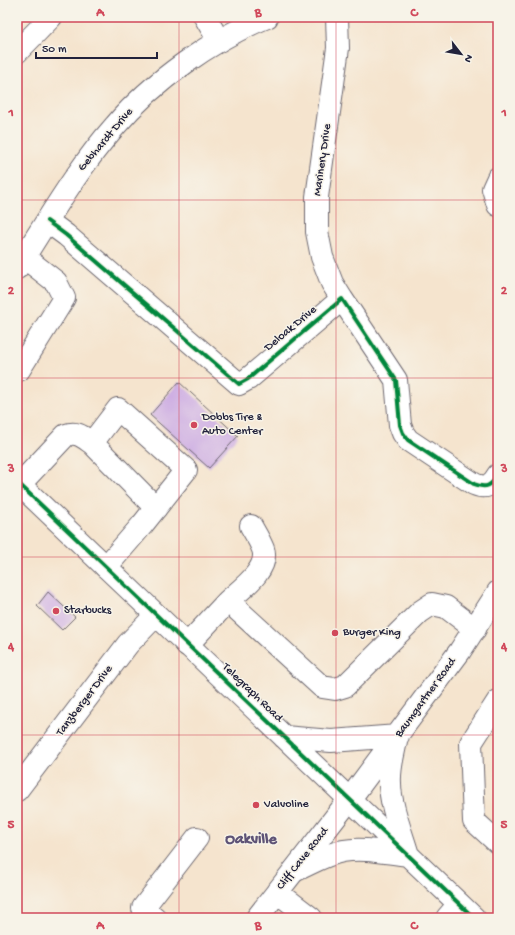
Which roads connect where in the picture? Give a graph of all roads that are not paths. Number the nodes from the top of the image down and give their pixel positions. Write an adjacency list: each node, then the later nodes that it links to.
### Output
1 (51, 17): 6 (street)
2 (205, 17): 5 (street)
3 (267, 17): 5 (street, Gebhardt Drive)
4 (337, 17): 11 (street, Marinery Drive)
5 (219, 41): 9 (street, Gebhardt Drive)
6 (17, 52)
7 (498, 178): 8 (street)
8 (498, 205)
9 (47, 221): 10 (street, Gebhardt Drive); 11 (street, Deloak Drive)
10 (19, 264): 12 (street)
11 (342, 299): 14 (street)
12 (18, 370)
13 (92, 443): 15 (street); 16 (street); 16 (street)
14 (498, 475)
15 (18, 483): 18 (street, Telegraph Road)
16 (156, 508): 18 (street)
17 (252, 526): 20 (street)
18 (106, 567): 21 (street, Telegraph Road)
19 (498, 592): 22 (street, Baumgartner Road)
20 (228, 601): 22 (street); 23 (street)
21 (156, 615): 23 (street, Telegraph Road); 27 (street, Tanzberger Drive)
22 (475, 629): 25 (street, Baumgartner Road)
23 (187, 645): 26 (street, Telegraph Road)
24 (498, 701): 30 (street)
25 (398, 736): 26 (street); 28 (street, Baumgartner Road); 31 (street)
26 (284, 738): 28 (street, Telegraph Road)
27 (17, 790)
28 (349, 800): 31 (street, Telegraph Road); 32 (street, Cliff Cave Road)
29 (197, 838): 35 (street)
30 (498, 843)
31 (408, 855): 32 (street); 34 (street, Telegraph Road)
32 (294, 871): 33 (street, Cliff Cave Road)
33 (277, 892): 36 (street, Cliff Cave Road); 37 (street)
34 (460, 913)
35 (144, 915)
36 (258, 918)
37 (311, 918)

